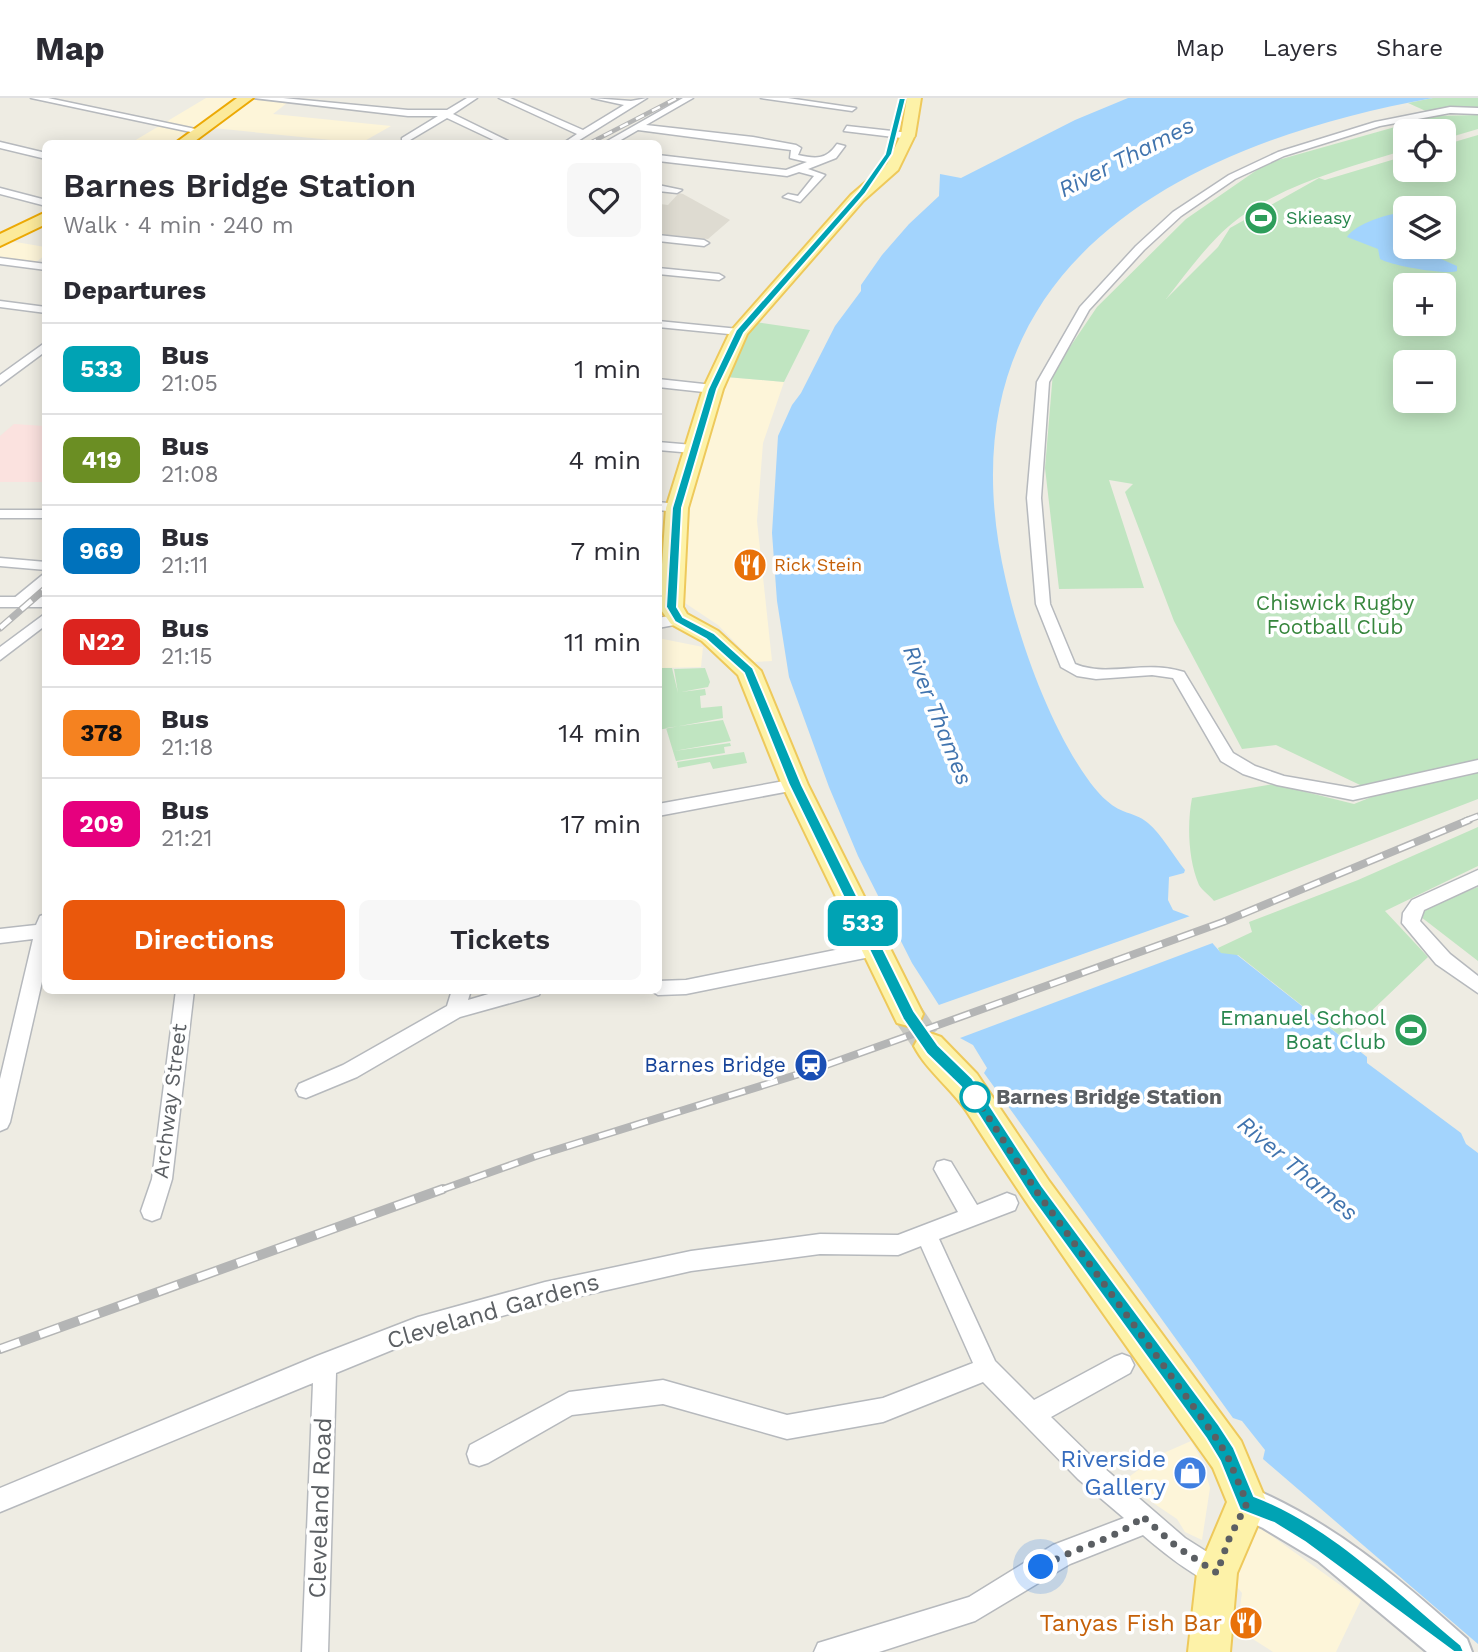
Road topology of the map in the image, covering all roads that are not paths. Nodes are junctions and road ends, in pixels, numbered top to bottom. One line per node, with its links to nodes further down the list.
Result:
1 (35, 98): 21 (street)
2 (246, 98): 21 (highway)
3 (257, 98): 16 (street)
4 (473, 98): 16 (street)
5 (503, 98): 19 (street)
6 (596, 98): 13 (street)
7 (643, 98): 13 (street)
8 (689, 98): 17 (street)
9 (765, 98): 14 (street)
10 (860, 98): 14 (street)
11 (902, 98): 20 (main road)
12 (914, 98): 20 (main road)
13 (631, 104): 19 (street)
14 (852, 108): 18 (street)
15 (1478, 111): 71 (street)
16 (447, 114): 22 (street); 23 (street)
17 (638, 127): 27 (street); 31 (street)
18 (847, 129): 20 (street); 31 (street)
19 (583, 133): 26 (street)
20 (903, 135): 49 (main road)
21 (201, 137)
22 (496, 138): 24 (street); 25 (street)
23 (405, 140)
24 (490, 140)
25 (501, 140)
26 (572, 140)
27 (614, 140)
28 (0, 145): 29 (street)
29 (42, 155)
30 (662, 158): 32 (street)
31 (817, 162): 32 (street)
32 (802, 170): 36 (street)
33 (662, 188): 34 (street)
34 (677, 190)
35 (0, 191): 37 (street)
36 (788, 197)
37 (42, 202)
38 (42, 220): 40 (highway)
39 (662, 238): 41 (street)
40 (1, 240)
41 (704, 243)
42 (0, 261): 43 (street)
43 (42, 266)
44 (662, 271): 45 (street)
45 (719, 277)
46 (0, 303): 47 (street)
47 (42, 309)
48 (662, 324): 49 (street)
49 (740, 332): 55 (main road)
50 (42, 348): 52 (street)
51 (0, 369): 52 (street)
52 (13, 371): 53 (street)
53 (0, 381)
54 (662, 383): 55 (street)
55 (712, 389): 57 (main road)
56 (662, 446): 57 (street)
57 (692, 449): 58 (main road)
58 (668, 507): 63 (main road)
59 (0, 514): 60 (street)
60 (42, 514)
61 (0, 562): 62 (street)
62 (42, 566)
63 (665, 575): 69 (main road)
64 (42, 580): 66 (street)
65 (0, 602): 66 (street)
66 (18, 602): 67 (street)
67 (42, 602)
68 (42, 620): 70 (street)
69 (668, 621): 72 (main road)
70 (0, 655)
71 (1478, 766)
72 (796, 785): 73 (street); 78 (main road)
73 (662, 809)
74 (1478, 877): 79 (street)
75 (42, 929): 76 (street)
76 (0, 936)
77 (42, 941): 88 (street)
78 (875, 949): 80 (street); 85 (main road)
79 (1478, 986)
80 (662, 988)
81 (185, 994): 91 (street, Archway Street)
82 (461, 994): 84 (street)
83 (517, 994): 84 (street)
84 (455, 1011): 87 (street)
85 (908, 1014)
86 (930, 1046): 100 (main road)
87 (306, 1090)
88 (0, 1122)
89 (944, 1169): 92 (street)
90 (1007, 1203): 92 (street, Cleveland Gardens)
91 (152, 1211)
92 (973, 1217): 93 (street, Cleveland Gardens)
93 (927, 1236): 94 (street, Cleveland Gardens); 96 (street)
94 (325, 1364): 99 (street, Cleveland Gardens); 103 (street, Cleveland Road)
95 (1122, 1365): 97 (street)
96 (987, 1369): 97 (street); 98 (street)
97 (1031, 1415): 101 (street)
98 (479, 1454)
99 (0, 1500)
100 (1247, 1503): 102 (main road); 106 (main road)
101 (1142, 1516): 102 (street); 104 (street)
102 (1217, 1573): 105 (main road)
103 (315, 1652)
104 (827, 1652)
105 (1209, 1652)
106 (1454, 1652)

